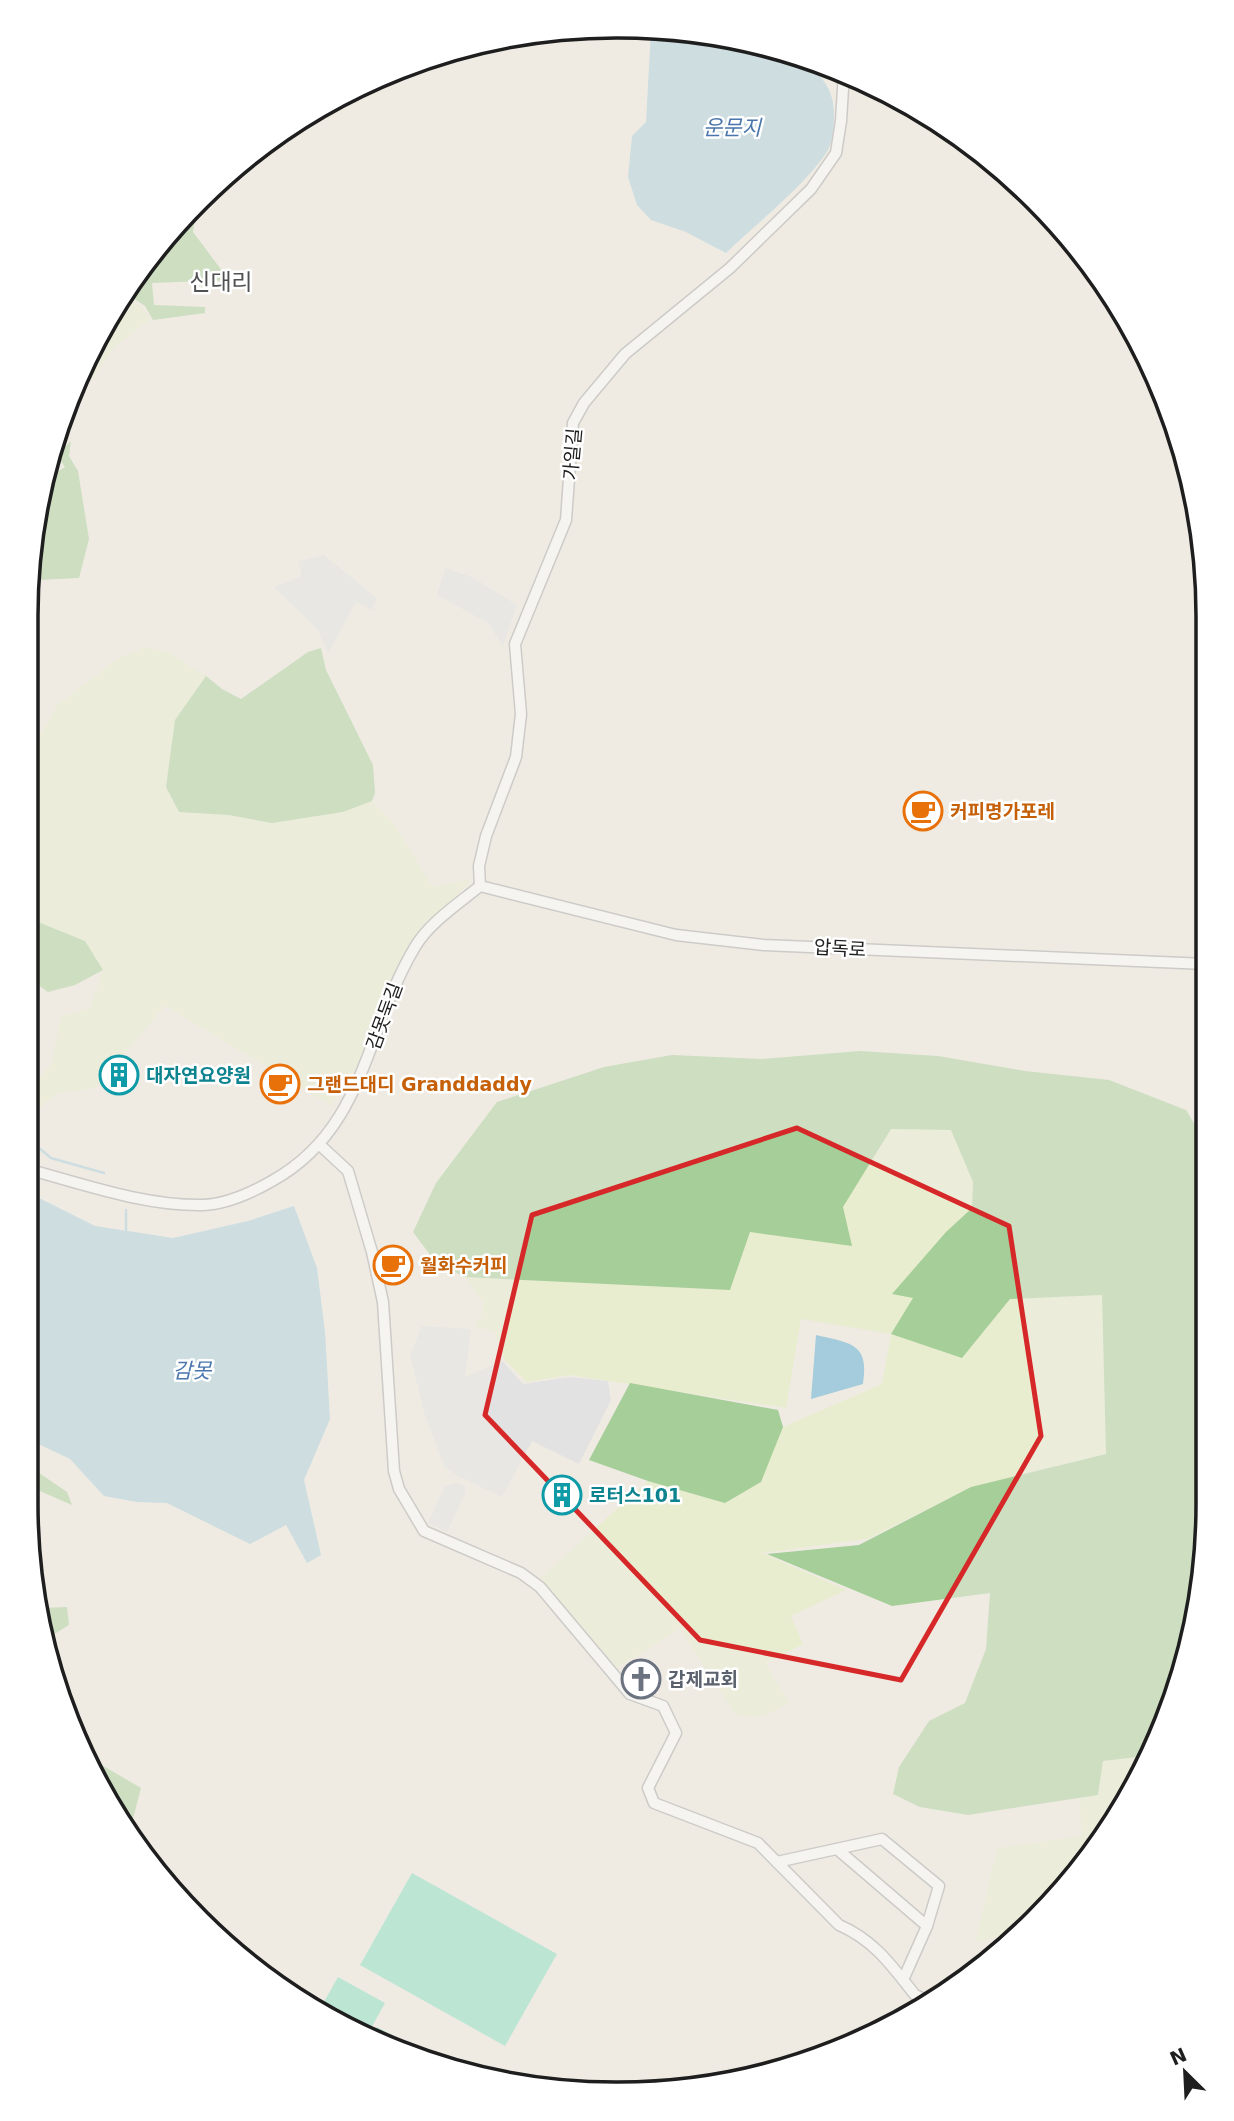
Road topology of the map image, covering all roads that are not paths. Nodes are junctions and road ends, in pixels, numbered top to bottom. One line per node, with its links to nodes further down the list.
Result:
1 (843, 85): 2 (street, 가일길)
2 (480, 886): 3 (street, 압독로); 4 (street, 감못둑길)
3 (1196, 964)
4 (321, 1146): 5 (street, 감못둑길); 7 (street)
5 (38, 1172)
6 (837, 1849): 7 (street); 8 (street); 8 (street)
7 (777, 1862): 9 (street)
8 (928, 1926): 9 (street)
9 (903, 1980): 10 (street)
10 (919, 1997)

